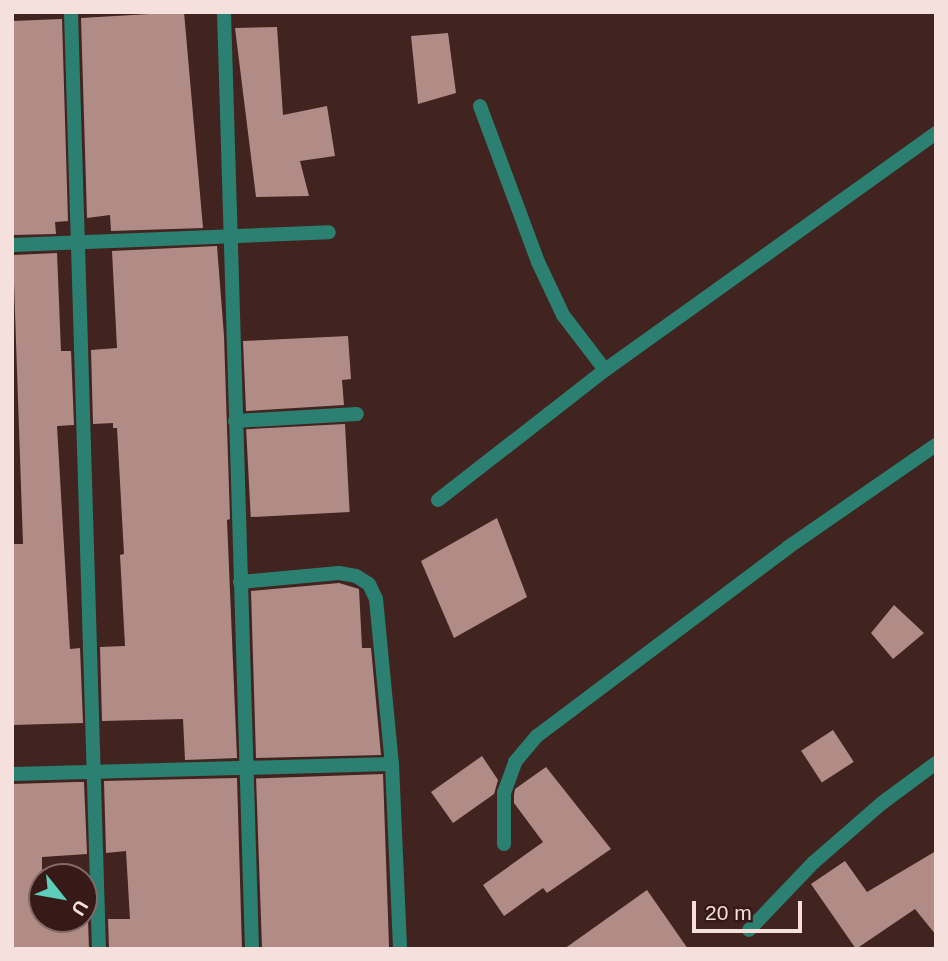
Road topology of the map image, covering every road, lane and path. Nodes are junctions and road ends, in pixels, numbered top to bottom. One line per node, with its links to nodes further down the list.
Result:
1 (71, 12): 7 (street)
2 (224, 12): 6 (street)
3 (480, 106): 9 (street)
4 (936, 132): 9 (street)
5 (329, 232): 6 (street)
6 (229, 237): 7 (street); 11 (street)
7 (80, 243): 8 (street); 18 (street)
8 (12, 245)
9 (605, 370): 13 (street)
10 (357, 414): 11 (street)
11 (235, 421): 14 (street)
12 (936, 445): 20 (street)
13 (438, 500)
14 (240, 582): 16 (street); 17 (street)
15 (936, 763): 21 (street)
16 (393, 764): 17 (street); 24 (street)
17 (246, 767): 18 (street); 23 (street)
18 (95, 772): 19 (street); 22 (street)
19 (12, 774)
20 (504, 844)
21 (749, 930)
22 (99, 949)
23 (252, 949)
24 (400, 949)

